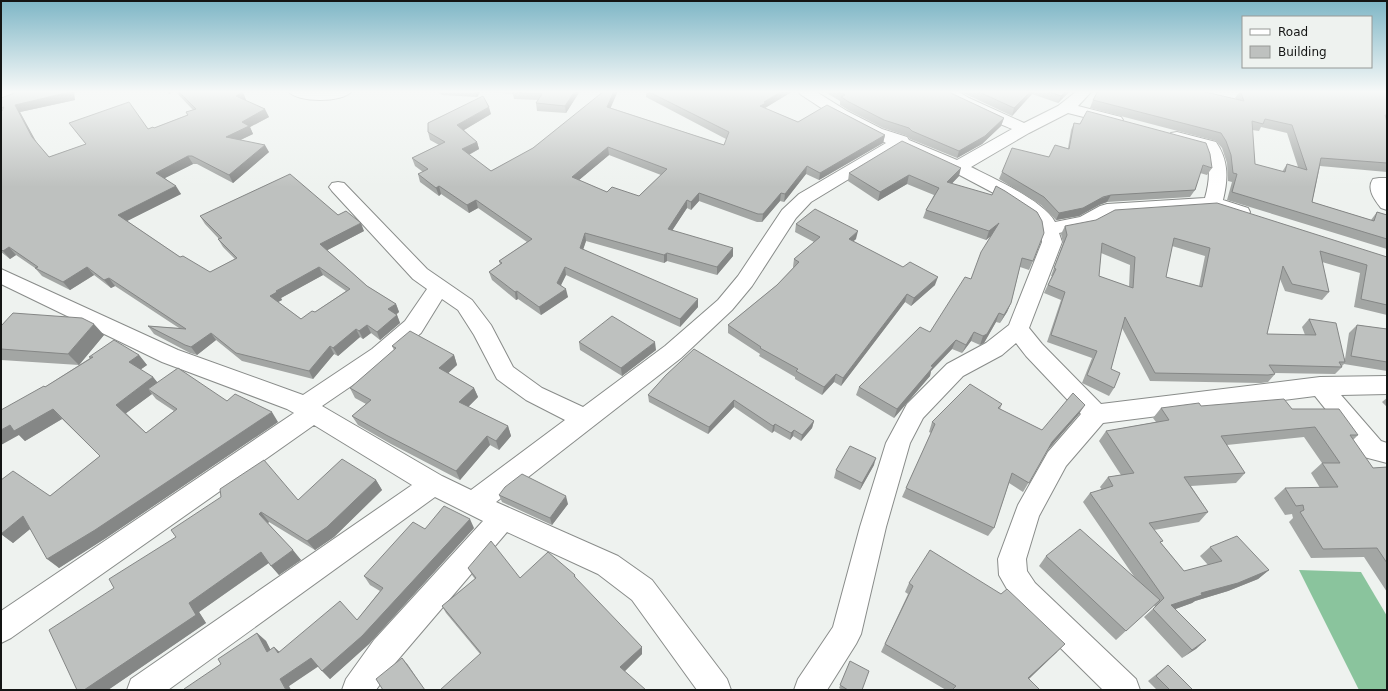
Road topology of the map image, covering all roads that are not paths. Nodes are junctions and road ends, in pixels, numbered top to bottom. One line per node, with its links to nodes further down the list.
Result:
1 (859, 123): 8 (street)
2 (1011, 123): 6 (street)
3 (1037, 123): 6 (street)
4 (1128, 123): 5 (street)
5 (1131, 124)
6 (1024, 129): 9 (street)
7 (1160, 132): 12 (street)
8 (901, 141): 9 (street); 23 (street)
9 (958, 167): 15 (street)
10 (1387, 183): 13 (street)
11 (338, 187): 17 (street)
12 (1213, 203): 14 (street); 15 (street)
13 (1387, 204)
14 (1258, 218)
15 (1049, 229): 18 (street)
16 (3, 280): 21 (street)
17 (439, 287): 21 (street); 23 (street)
18 (1018, 329): 22 (street); 32 (street)
19 (1387, 385): 20 (street)
20 (1320, 386): 22 (street); 24 (street)
21 (308, 410): 25 (street); 28 (street)
22 (1096, 414): 33 (street)
23 (585, 419): 26 (street)
24 (1387, 453)
25 (433, 484): 26 (street); 29 (street)
26 (473, 504): 27 (street)
27 (502, 518): 30 (street); 31 (street)
28 (1, 628)
29 (142, 690)
30 (357, 690)
31 (716, 690)
32 (809, 690)
33 (1125, 690)

